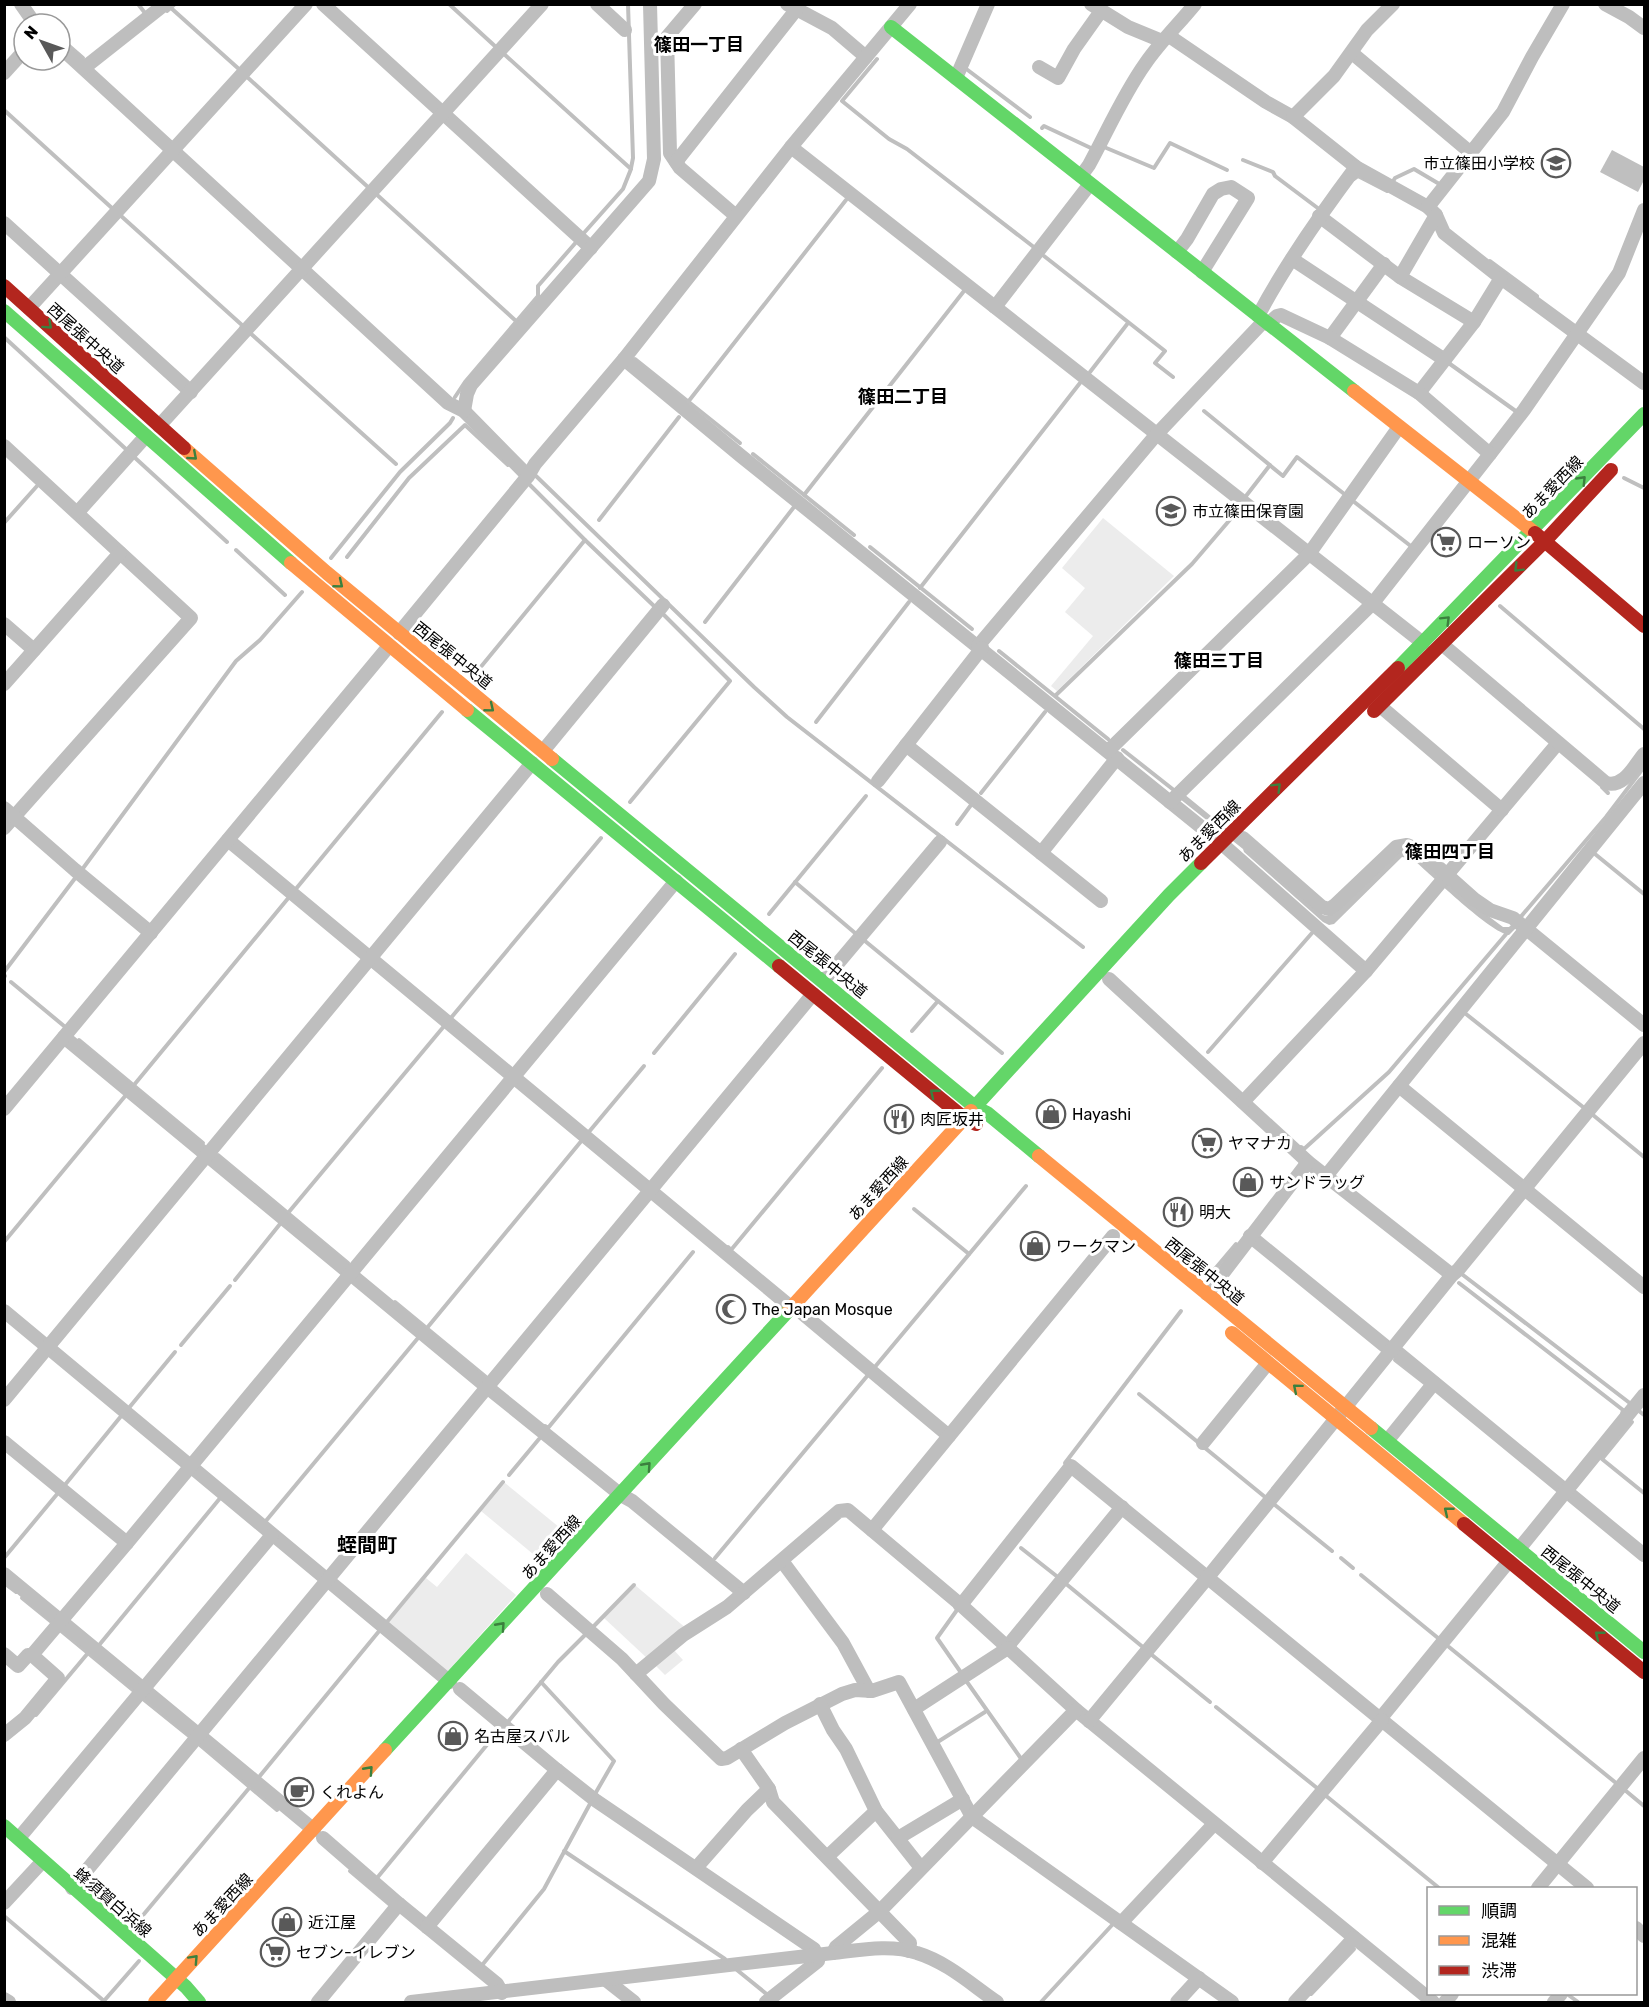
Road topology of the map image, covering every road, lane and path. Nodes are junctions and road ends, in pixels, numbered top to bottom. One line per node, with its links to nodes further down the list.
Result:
1 (165, 4): 24 (street)
2 (306, 4): 29 (street)
3 (322, 4): 26 (street)
4 (542, 4): 26 (street)
5 (597, 4): 18 (street)
6 (650, 4): 40 (street)
7 (695, 4): 31 (street)
8 (910, 4): 16 (street)
9 (988, 4): 25 (street)
10 (1195, 4): 19 (street)
11 (1393, 4): 20 (street)
12 (1563, 4): 30 (street)
13 (1610, 5): 17 (street)
14 (792, 7): 21 (street); 31 (street)
15 (1096, 8): 19 (street); 23 (street)
16 (891, 27): 21 (street); 25 (main road)
17 (1644, 28)
18 (625, 30)
19 (1165, 38): 27 (street); 33 (street)
20 (1352, 53): 27 (street); 30 (street)
21 (866, 57): 28 (street)
22 (72, 58): 24 (street)
23 (1039, 67)
24 (84, 68): 29 (street)
25 (956, 78): 33 (main road)
26 (443, 114): 40 (street); 44 (street)
27 (1293, 117): 32 (street)
28 (791, 147): 36 (street); 52 (street)
29 (172, 150): 44 (street); 46 (street)
30 (1471, 153): 35 (street)
31 (676, 162): 36 (street)
32 (1356, 167): 35 (street); 37 (street)
33 (1086, 180): 41 (main road); 52 (street)
34 (1644, 210): 39 (street)
35 (1432, 211): 47 (street); 48 (street)
36 (736, 216): 58 (street)
37 (1319, 216): 42 (street); 43 (street)
38 (4, 223): 46 (street)
39 (1639, 245): 56 (street)
40 (591, 248): 63 (street)
41 (1177, 252): 45 (main road); 45 (street)
42 (1292, 259): 50 (street); 54 (street)
43 (1384, 264): 47 (street); 50 (street)
44 (302, 270): 61 (street); 63 (street)
45 (1202, 272): 54 (main road)
46 (61, 274): 51 (street); 61 (street)
47 (1400, 277): 55 (street)
48 (1501, 278): 55 (street); 56 (street)
49 (4, 286): 51 (main road, 西尾張中央道)
50 (1356, 303): 57 (street); 59 (street)
51 (26, 305): 53 (main road); 65 (main road, 西尾張中央道, one-way to 65)
52 (995, 307): 67 (street)
53 (7, 318): 68 (main road, 西尾張中央道)
54 (1263, 321): 57 (street); 66 (main road); 67 (street)
55 (1474, 322): 59 (street)
56 (1577, 334): 60 (street); 70 (street)
57 (1330, 338): 62 (street)
58 (624, 359): 72 (street); 87 (street)
59 (1444, 360): 62 (street)
60 (1644, 383)
61 (191, 392): 65 (street)
62 (1419, 393): 70 (street)
63 (464, 411): 72 (street)
64 (1644, 414): 75 (main road, あま愛西線, one-way to 64)
65 (159, 426): 83 (main road, 西尾張中央道, one-way to 83)
66 (1399, 428): 73 (main road); 78 (street)
67 (1156, 435): 78 (street); 87 (street)
68 (146, 436): 74 (street); 86 (main road, 西尾張中央道)
69 (4, 446): 74 (street)
70 (1490, 454): 73 (street)
71 (1622, 459): 76 (main road, あま愛西線)
72 (528, 476): 83 (street)
73 (1468, 482): 75 (main road); 79 (street)
74 (78, 512): 77 (street)
75 (1533, 531): 76 (main road); 84 (main road, あま愛西線, one-way to 75)
76 (1545, 541): 82 (main road); 85 (main road, あま愛西線, one-way to 85)
77 (120, 553): 88 (street); 101 (street)
78 (1309, 554): 79 (street); 94 (street)
79 (1372, 603): 84 (street); 99 (street)
80 (663, 605): 93 (street)
81 (4, 624): 88 (street)
82 (1644, 626)
83 (399, 633): 93 (main road, 西尾張中央道, one-way to 93)
84 (1423, 643): 103 (main road, あま愛西線, one-way to 84)
85 (1443, 645): 90 (main road, あま愛西線); 91 (street)
86 (389, 646): 96 (main road, 西尾張中央道); 104 (street)
87 (980, 647): 92 (street); 94 (street)
88 (34, 650): 89 (street)
89 (4, 684)
90 (1380, 706): 100 (street); 103 (main road, あま愛西線)
91 (1558, 743): 95 (street); 100 (street)
92 (906, 745): 97 (street); 107 (street)
93 (543, 751): 116 (main road, 西尾張中央道)
94 (1113, 754): 99 (street); 107 (street)
95 (1644, 754)
96 (532, 763): 109 (main road, 西尾張中央道); 113 (street)
97 (878, 781)
98 (1644, 783): 111 (street)
99 (1170, 802): 106 (street)
100 (1502, 810): 108 (street)
101 (9, 812): 102 (street); 112 (street)
102 (4, 828)
103 (1240, 835): 106 (main road, あま愛西線); 108 (street)
104 (228, 840): 112 (street); 113 (street)
105 (940, 842): 116 (street)
106 (1225, 847): 114 (street); 115 (main road, あま愛西線); 125 (main road, あま愛西線)
107 (1041, 853): 110 (street)
108 (1444, 879): 111 (street); 114 (street)
109 (676, 881): 117 (main road, 西尾張中央道); 121 (street)
110 (1101, 900)
111 (1521, 924): 118 (street); 122 (street)
112 (151, 933): 119 (street)
113 (370, 959): 121 (street); 127 (street)
114 (1366, 970): 123 (street)
115 (1109, 979): 123 (street); 125 (main road, あま愛西線)
116 (823, 981): 125 (main road, 西尾張中央道)
117 (813, 994): 126 (main road, 西尾張中央道, one-way to 117); 131 (street)
118 (1644, 1025)
119 (64, 1037): 124 (street); 127 (street)
120 (1644, 1043): 130 (street)
121 (513, 1077): 131 (street); 134 (street)
122 (1399, 1086): 129 (street); 130 (street)
123 (1243, 1102): 128 (street)
124 (4, 1109)
125 (981, 1110): 126 (main road, あま愛西線); 137 (main road, 西尾張中央道)
126 (976, 1125): 139 (main road, あま愛西線)
127 (207, 1155): 134 (street); 141 (street)
128 (1308, 1161): 129 (street); 133 (street)
129 (1326, 1176): 135 (street)
130 (1524, 1189): 135 (street); 136 (street)
131 (650, 1190): 139 (street); 145 (street)
132 (1113, 1236): 150 (street)
133 (1250, 1236): 137 (street); 142 (street)
134 (350, 1274): 145 (street); 154 (street)
135 (1452, 1275): 142 (street)
136 (1644, 1287)
137 (1207, 1294): 148 (main road, 西尾張中央道)
138 (4, 1311): 141 (street)
139 (797, 1311): 150 (street); 156 (main road, あま愛西線)
140 (1222, 1326): 143 (main road, 西尾張中央道)
141 (48, 1348): 147 (street); 154 (street)
142 (1391, 1349): 144 (street); 148 (street)
143 (1268, 1363): 149 (main road, 西尾張中央道, one-way to 143); 153 (street)
144 (1434, 1383): 151 (street); 155 (street)
145 (487, 1387): 156 (street); 168 (street)
146 (1644, 1395): 155 (street)
147 (4, 1400)
148 (1344, 1407): 149 (street); 151 (main road, 西尾張中央道)
149 (1336, 1420): 165 (main road, 西尾張中央道, one-way to 149); 167 (street)
150 (949, 1436): 158 (street)
151 (1387, 1441): 162 (main road, 西尾張中央道)
152 (4, 1442): 161 (street)
153 (1203, 1443)
154 (190, 1467): 159 (street); 161 (street)
155 (1566, 1491): 162 (street); 163 (street)
156 (626, 1498): 160 (main road, あま愛西線); 169 (street); 181 (main road, あま愛西線, one-way to 156)
157 (1122, 1507): 167 (street); 171 (street); 173 (street)
158 (872, 1530): 164 (street); 171 (street)
159 (272, 1535): 168 (street); 180 (street)
160 (601, 1535)
161 (127, 1544): 172 (street)
162 (1519, 1549): 174 (main road, 西尾張中央道)
163 (1644, 1555)
164 (782, 1561): 169 (street); 182 (street)
165 (1509, 1561): 177 (main road, 西尾張中央道, one-way to 165); 186 (street)
166 (4, 1574): 172 (street)
167 (1208, 1577): 186 (street); 187 (street)
168 (328, 1580): 181 (street); 189 (street)
169 (744, 1593): 178 (street)
170 (547, 1594): 178 (street)
171 (961, 1605): 173 (street)
172 (62, 1621): 176 (street); 180 (street)
173 (1008, 1648): 184 (street); 185 (street)
174 (1644, 1652)
175 (4, 1654): 176 (street)
176 (32, 1655): 188 (street)
177 (1644, 1672)
178 (636, 1674): 190 (street)
179 (472, 1676): 181 (main road, あま愛西線)
180 (144, 1689): 189 (street); 198 (street)
181 (454, 1690): 192 (street); 199 (main road, あま愛西線, one-way to 181)
182 (869, 1691): 183 (street); 184 (street)
183 (820, 1704): 190 (street); 195 (street)
184 (914, 1709): 194 (street)
185 (1076, 1710): 187 (street); 196 (street)
186 (1381, 1720): 203 (street); 205 (street)
187 (1089, 1721): 197 (street)
188 (4, 1735)
189 (199, 1735): 199 (street); 210 (street)
190 (741, 1749): 193 (street)
191 (1644, 1758): 205 (street)
192 (557, 1770): 206 (street); 215 (street)
193 (769, 1789): 201 (street); 206 (street)
194 (963, 1799): 196 (street); 200 (street)
195 (876, 1811): 200 (street); 201 (street)
196 (972, 1817): 207 (street); 214 (street)
197 (1214, 1824): 203 (street); 214 (street)
198 (10, 1834): 202 (main road, 蜂須賀白浜線)
199 (321, 1836): 212 (street); 222 (main road, あま愛西線, one-way to 199)
200 (898, 1838): 207 (street)
201 (827, 1857): 213 (street)
202 (42, 1862): 210 (main road, 蜂須賀白浜線); 211 (street)
203 (1262, 1863): 216 (street)
204 (299, 1864): 222 (main road, あま愛西線)
205 (1557, 1864): 208 (street); 209 (street)
206 (696, 1868): 219 (street)
207 (921, 1868): 213 (street)
208 (1539, 1887)
209 (1586, 1887)
210 (72, 1888): 222 (main road, 蜂須賀白浜線)
211 (4, 1903)
212 (399, 1904): 215 (street); 230 (street)
213 (880, 1911): 217 (street); 218 (street)
214 (1121, 1923): 220 (street)
215 (427, 1927): 223 (street)
216 (1354, 1938): 237 (street); 238 (street)
217 (909, 1951): 218 (street); 234 (street)
218 (833, 1953): 219 (street)
219 (817, 1955): 221 (street); 233 (street)
220 (1199, 1978): 235 (street); 236 (street)
221 (606, 1980): 223 (street); 232 (street)
222 (181, 1983): 227 (main road, あま愛西線); 228 (main road, あま愛西線); 229 (main road, 蜂須賀白浜線)
223 (502, 1993): 225 (street)
224 (4, 1999): 226 (street)
225 (468, 2000): 231 (street)
226 (9, 2002)
227 (155, 2002)
228 (172, 2002)
229 (199, 2002)
230 (318, 2002)
231 (411, 2002)
232 (634, 2002)
233 (766, 2002)
234 (997, 2002)
235 (1176, 2002)
236 (1232, 2002)
237 (1295, 2002)
238 (1434, 2002)

